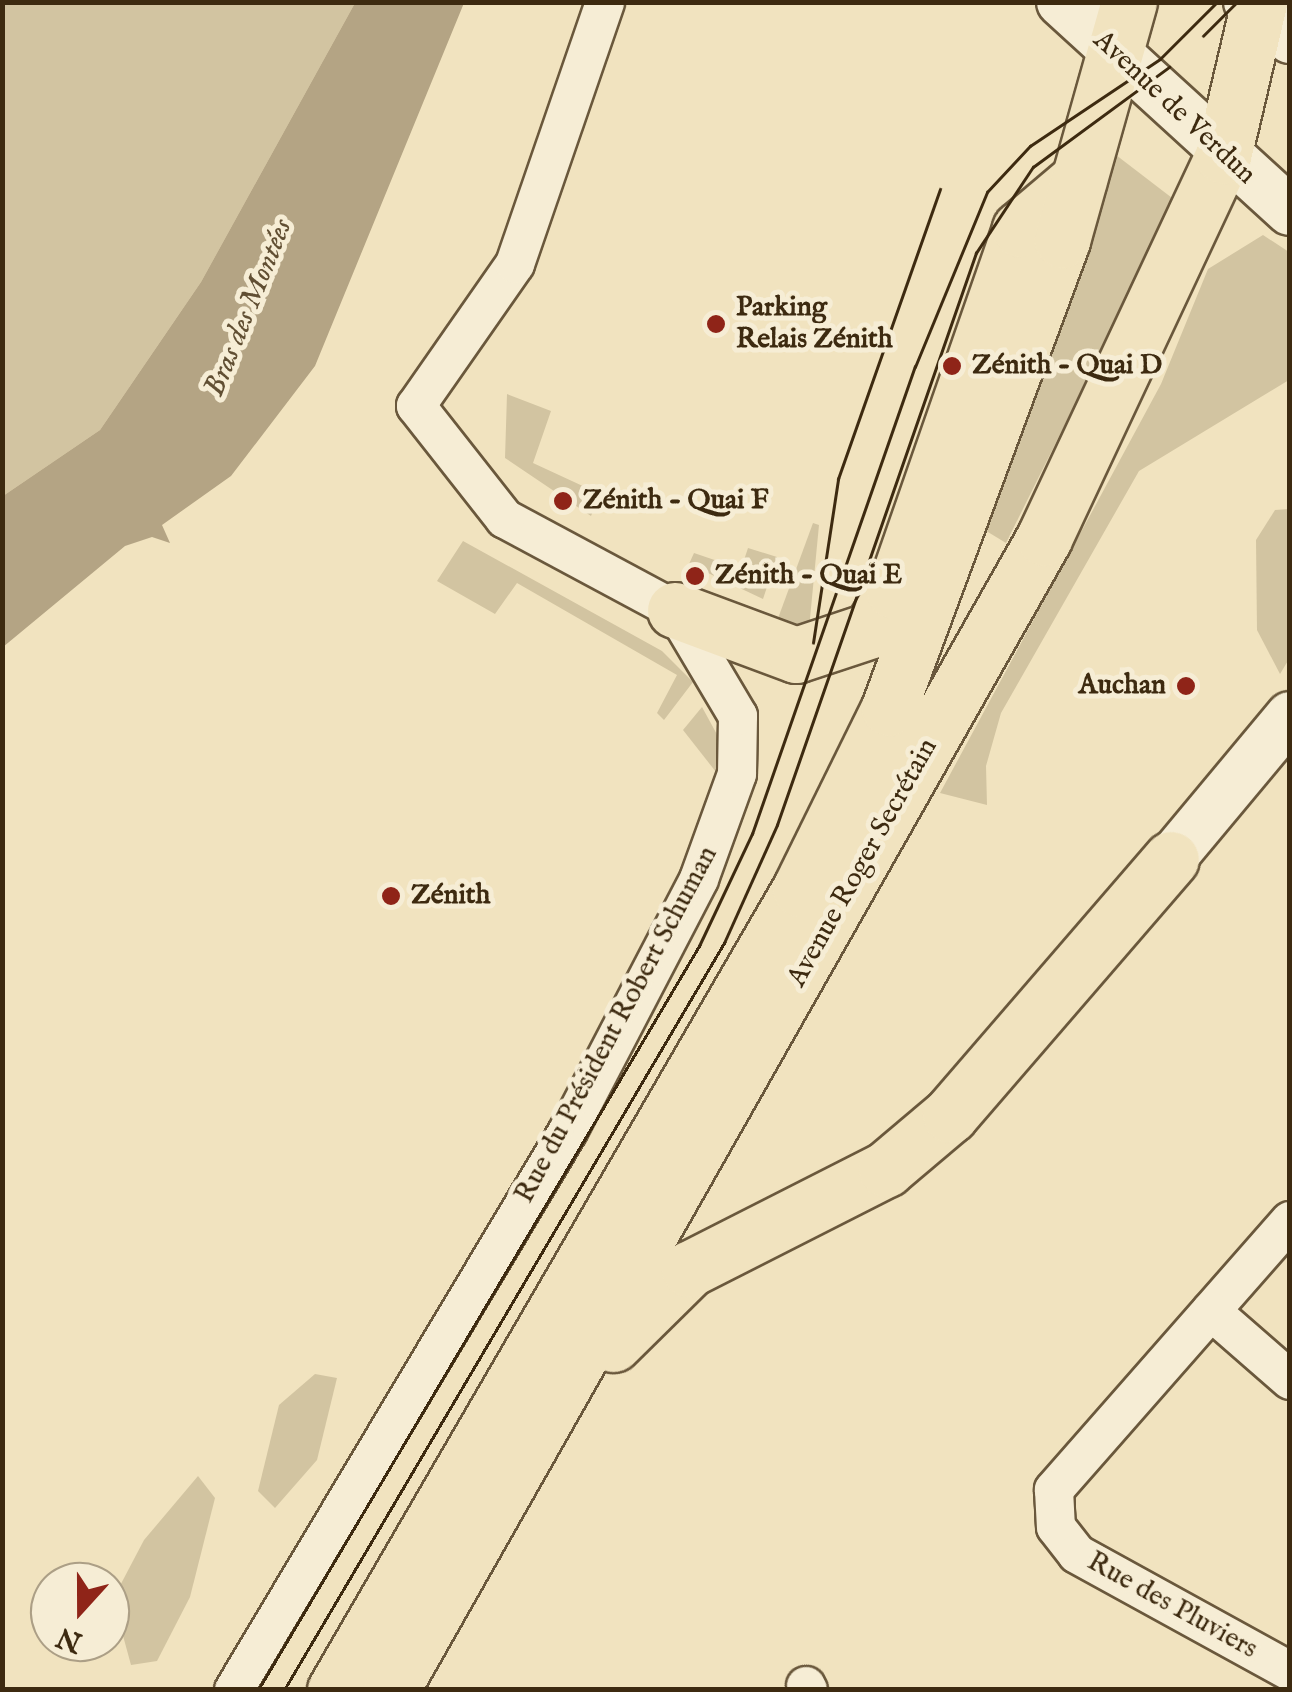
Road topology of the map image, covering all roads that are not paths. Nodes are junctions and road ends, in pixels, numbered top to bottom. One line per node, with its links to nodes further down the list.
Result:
1 (605, 2): 8 (street, Rue du Président Robert Schuman)
2 (1061, 2): 4 (street, Avenue de Verdun)
3 (1263, 13): 5 (main road, Avenue Roger Secrétain)
4 (1122, 28): 5 (street, Avenue de Verdun); 6 (main road, Avenue Roger Secrétain)
5 (1223, 156): 7 (street, Avenue de Verdun); 14 (main road, Avenue Roger Secrétain)
6 (1079, 179): 8 (main road); 17 (main road, Avenue Roger Secrétain)
7 (1290, 211)
8 (674, 610): 16 (street, Rue du Président Robert Schuman)
9 (1290, 716): 10 (street)
10 (1171, 859): 14 (main road)
11 (1290, 1221): 12 (street, Rue des Pluviers)
12 (1211, 1310): 13 (street); 15 (street, Rue des Pluviers)
13 (1290, 1380)
14 (546, 1422): 18 (main road, Avenue Roger Secrétain)
15 (1290, 1671)
16 (234, 1690)
17 (335, 1690)
18 (391, 1690)

